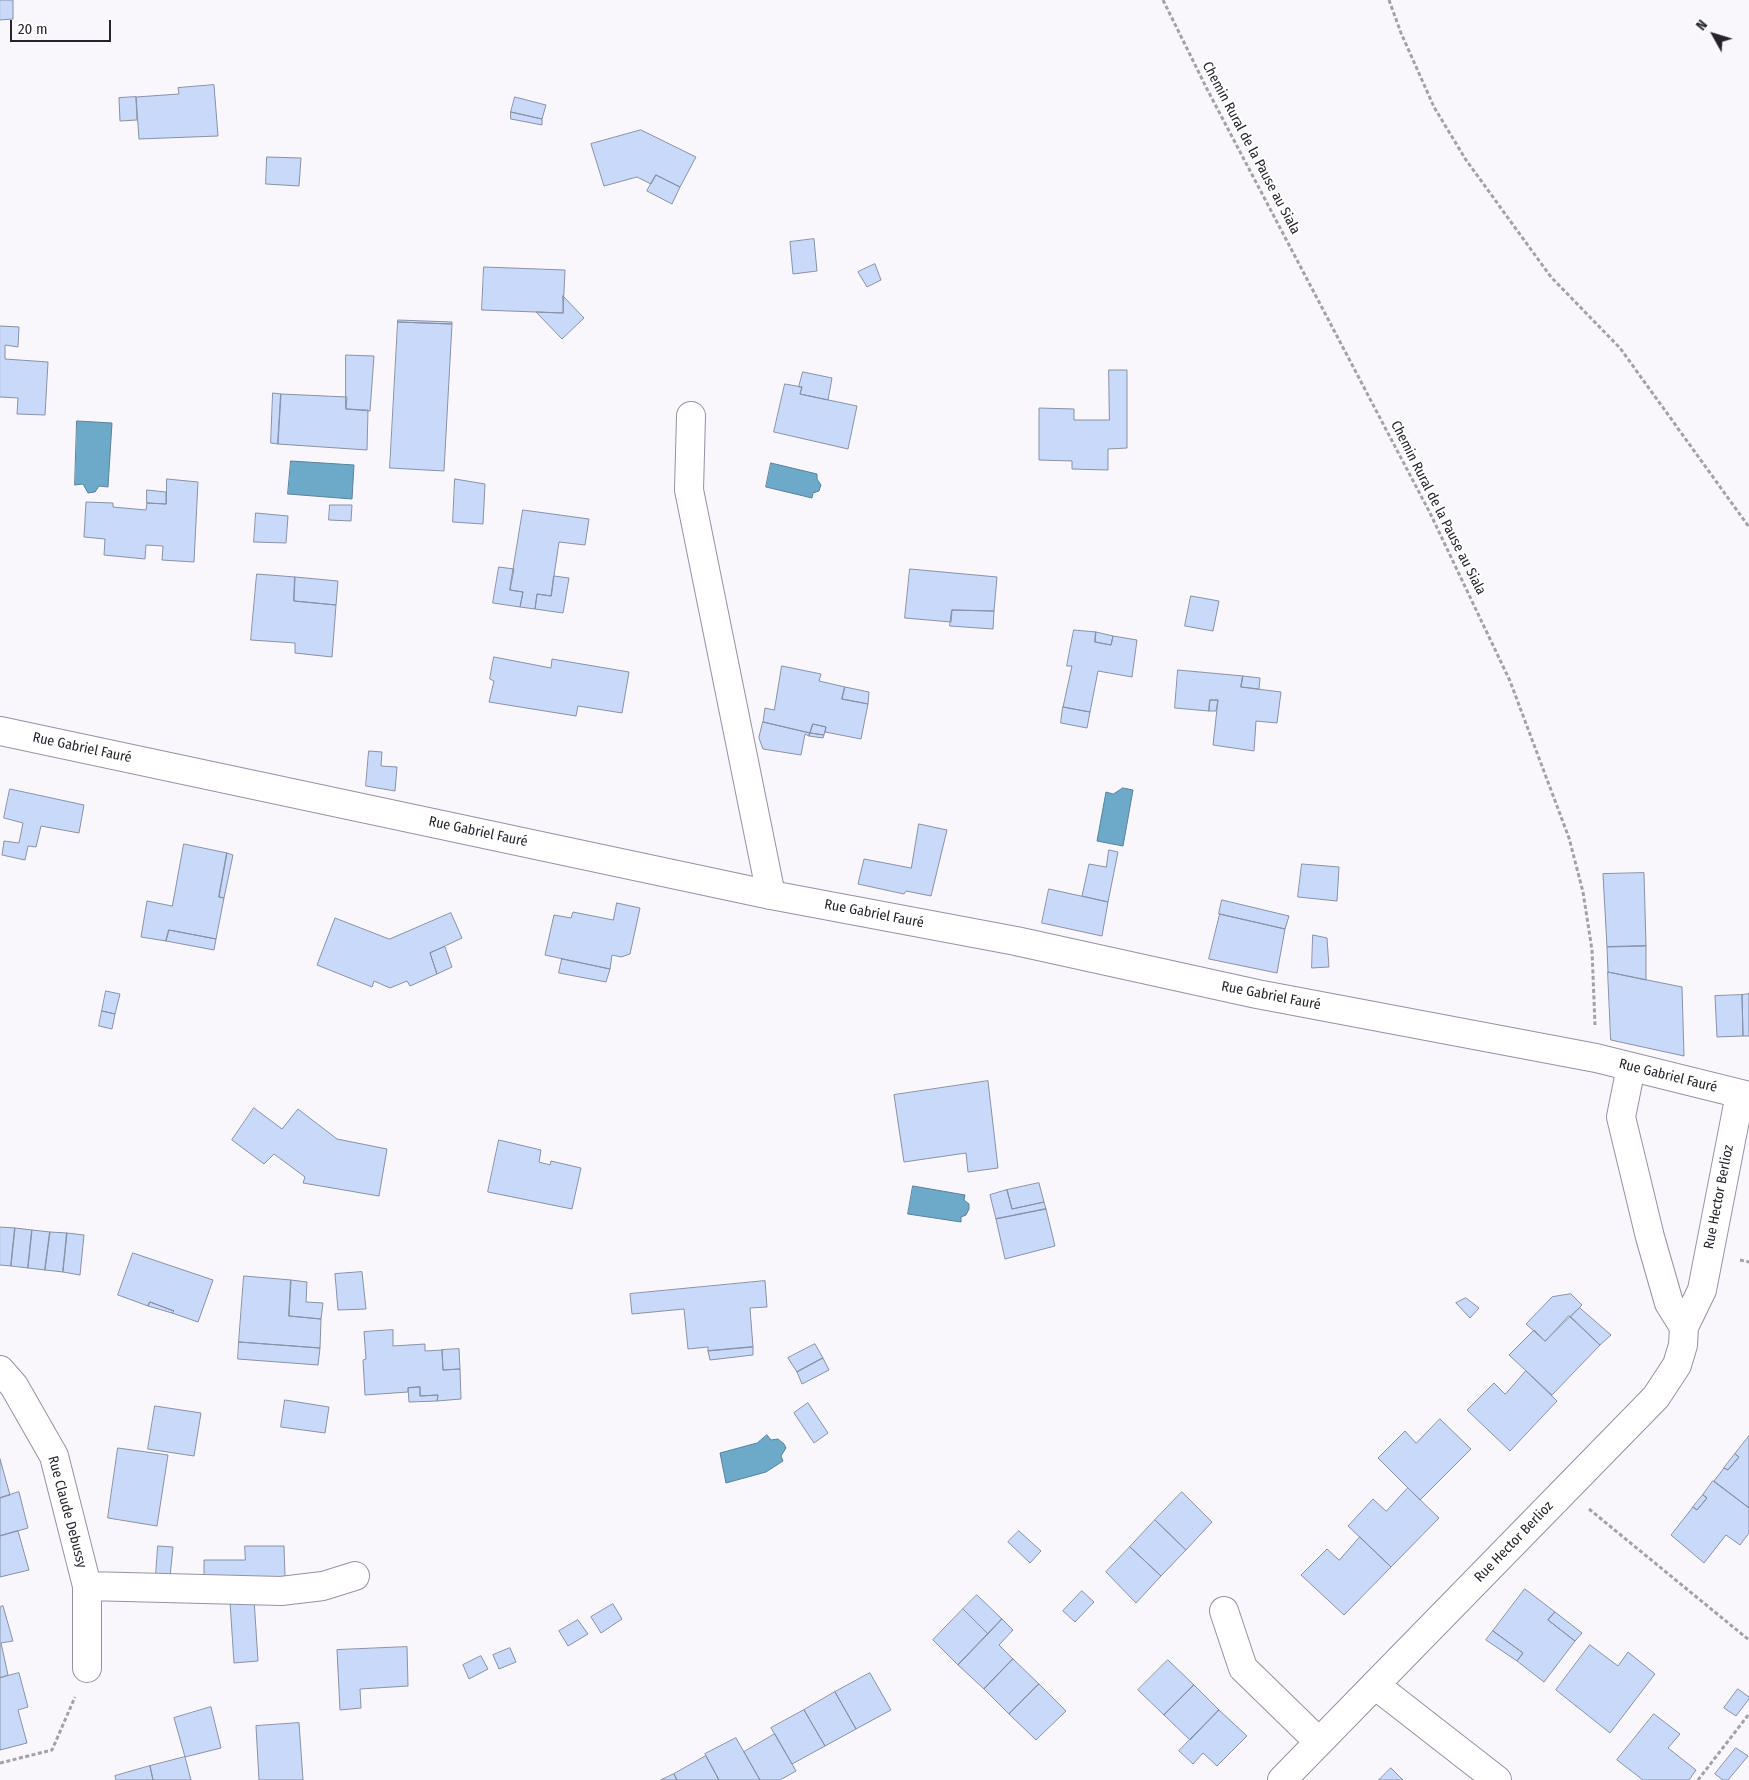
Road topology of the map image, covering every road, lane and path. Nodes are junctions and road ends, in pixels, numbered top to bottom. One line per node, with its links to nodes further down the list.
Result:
1 (1163, 0): 7 (path, Chemin Rural de la Pause au Siala)
2 (1389, 0): 4 (path)
3 (691, 416): 6 (street)
4 (1749, 527)
5 (0, 731): 6 (street, Rue Gabriel Fauré)
6 (771, 895): 7 (street, Rue Gabriel Fauré)
7 (1596, 1058): 8 (street, Rue Gabriel Fauré)
8 (1631, 1067): 9 (street, Rue Gabriel Fauré); 10 (street)
9 (1745, 1095): 10 (street, Rue Hector Berlioz)
10 (1684, 1327): 12 (street, Rue Hector Berlioz)
11 (0, 1370): 14 (street, Rue Claude Debussy)
12 (1565, 1490): 16 (path); 18 (street, Rue Hector Berlioz)
13 (355, 1576): 14 (street)
14 (87, 1586): 17 (street, Rue Claude Debussy)
15 (1224, 1610): 20 (street)
16 (1749, 1639)
17 (87, 1668): 21 (path)
18 (1376, 1685): 20 (street, Rue Hector Berlioz); 23 (street)
19 (1749, 1714): 24 (path)
20 (1319, 1742): 22 (street, Rue Hector Berlioz)
21 (0, 1764)
22 (1282, 1780)
23 (1497, 1780)
24 (1698, 1780)

